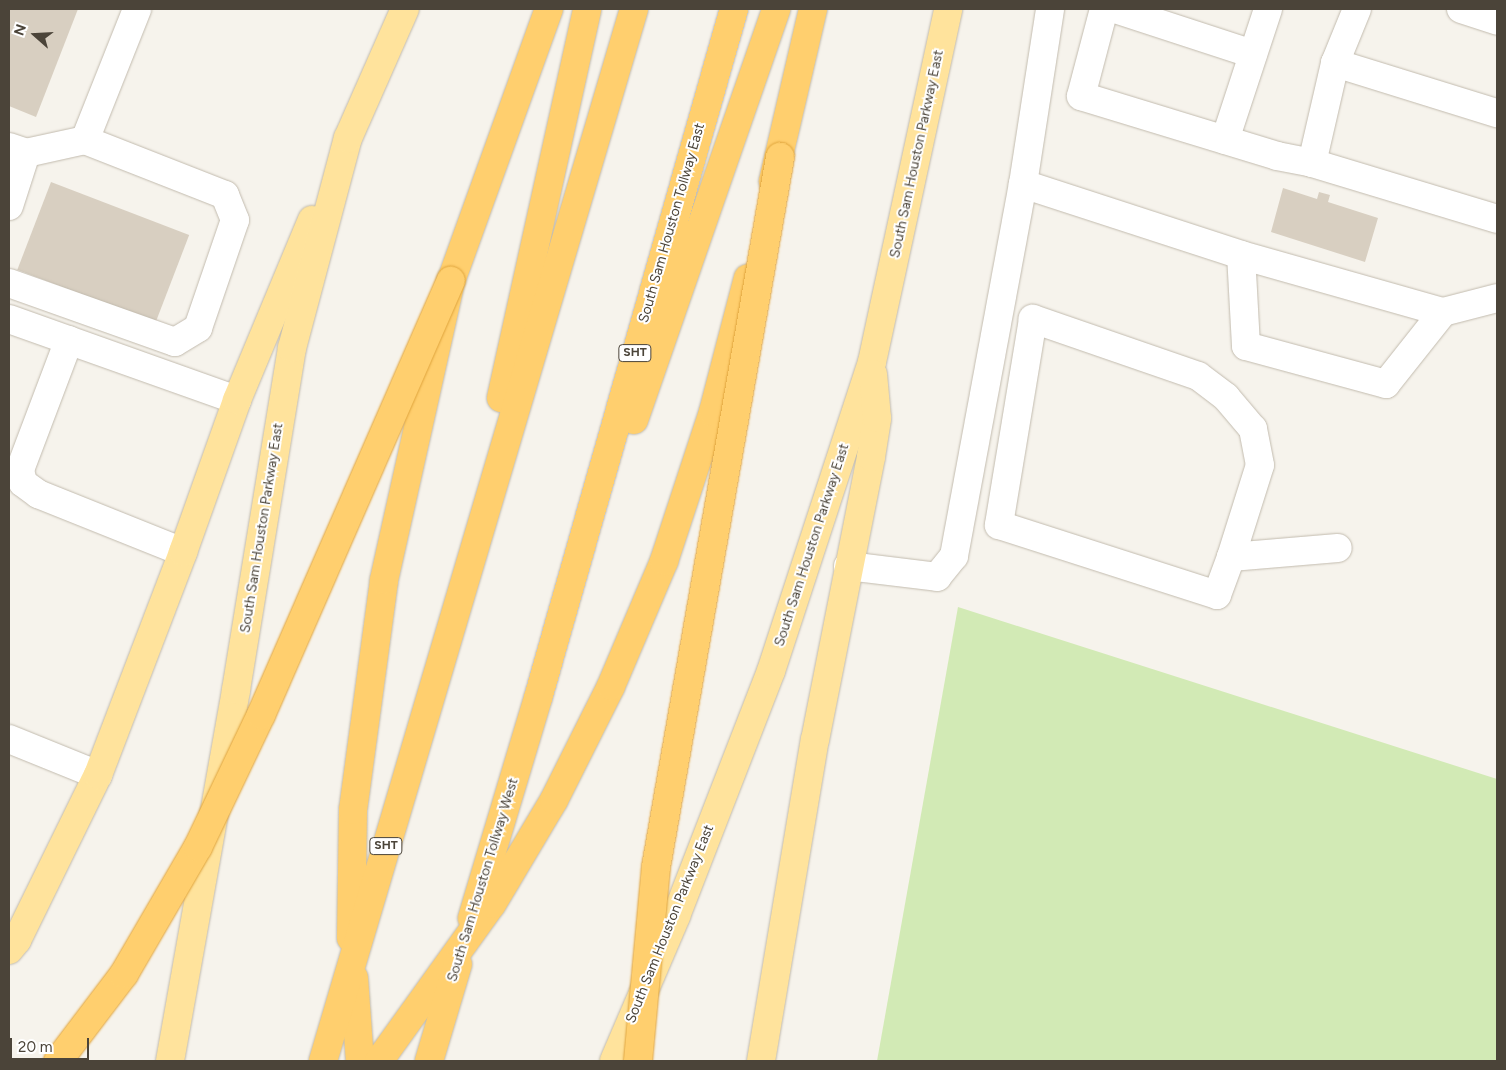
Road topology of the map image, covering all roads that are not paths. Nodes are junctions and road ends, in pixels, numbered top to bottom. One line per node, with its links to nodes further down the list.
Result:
1 (137, 9): 21 (lane)
2 (405, 9): 20 (main road, South Sam Houston Parkway East)
3 (549, 9): 30 (highway)
4 (586, 9): 42 (highway)
5 (634, 9): 42 (highway, SHT)
6 (734, 9): 43 (highway, South Sam Houston Tollway East / SHT)
7 (776, 9): 43 (highway)
8 (813, 9): 24 (highway)
9 (948, 9): 36 (main road, South Sam Houston Parkway East)
10 (1050, 9): 26 (lane)
11 (1104, 9): 22 (lane)
12 (1115, 9): 17 (lane)
13 (1268, 9): 17 (lane)
14 (1357, 9): 18 (lane)
15 (1461, 9): 16 (lane)
16 (1497, 21)
17 (1253, 54): 22 (lane)
18 (1335, 63): 19 (lane); 25 (lane)
19 (1497, 113)
20 (348, 138): 37 (main road); 48 (main road, South Sam Houston Parkway East)
21 (85, 140): 23 (lane); 31 (lane)
22 (1225, 140): 25 (lane)
23 (17, 150): 27 (lane)
24 (780, 157): 51 (highway, bridge); 54 (highway, bridge)
25 (1312, 163): 28 (lane)
26 (1023, 184): 29 (lane); 41 (lane)
27 (9, 206)
28 (1497, 219)
29 (1241, 255): 33 (lane); 33 (lane)
30 (451, 281): 47 (highway, bridge); 50 (highway, bridge)
31 (9, 283)
32 (1497, 298): 33 (lane)
33 (1443, 312)
34 (9, 319): 35 (lane)
35 (68, 340): 37 (lane); 39 (lane)
36 (872, 362): 41 (main road); 53 (main road, South Sam Houston Parkway East)
37 (237, 400): 39 (main road)
38 (1338, 548): 40 (lane)
39 (183, 552): 45 (main road)
40 (1231, 557): 40 (lane)
41 (848, 566): 55 (main road)
42 (450, 627): 49 (highway, SHT)
43 (538, 698): 52 (highway, South Sam Houston Tollway West / SHT)
44 (9, 739): 45 (lane)
45 (98, 775): 46 (main road)
46 (9, 950)
47 (58, 1061)
48 (170, 1061)
49 (323, 1061)
50 (360, 1061)
51 (379, 1061)
52 (429, 1061)
53 (614, 1061)
54 (638, 1061)
55 (761, 1061)

